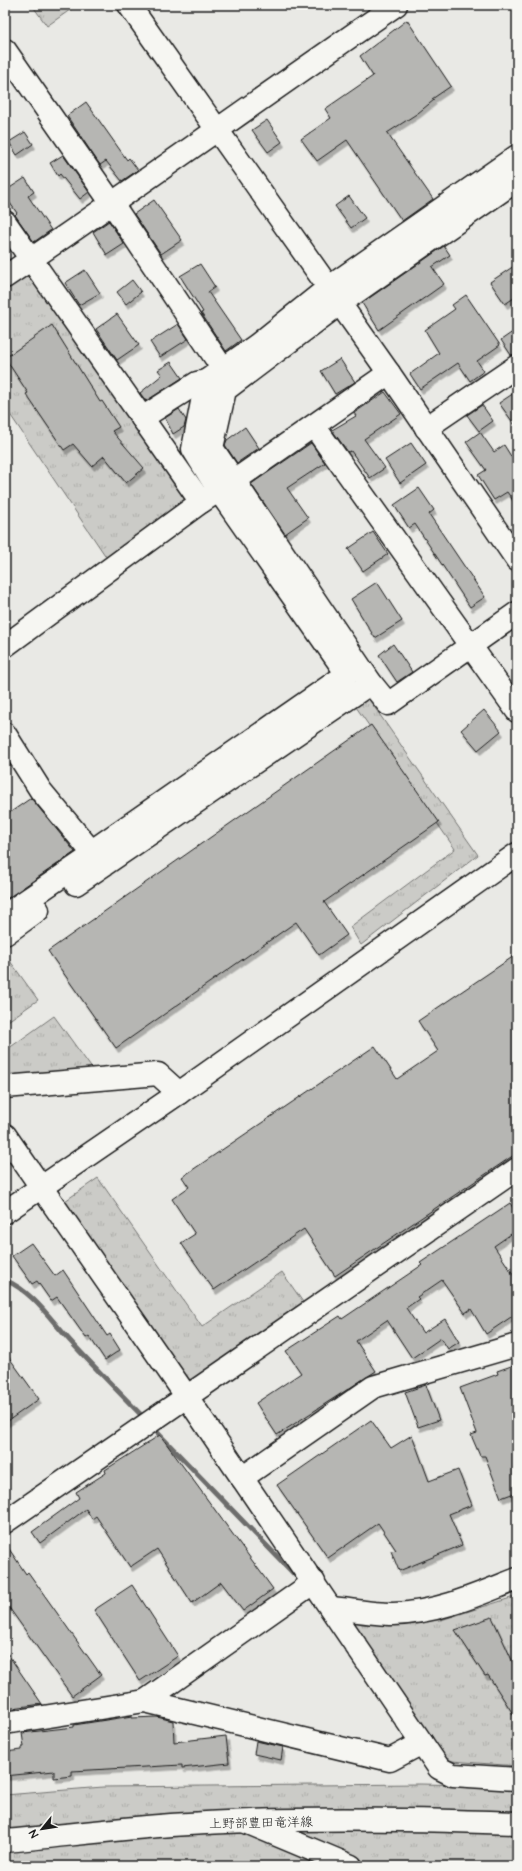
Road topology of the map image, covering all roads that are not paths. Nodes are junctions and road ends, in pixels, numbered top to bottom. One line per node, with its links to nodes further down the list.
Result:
1 (129, 5): 4 (street)
2 (396, 5): 4 (street)
3 (5, 50): 7 (street)
4 (216, 130): 7 (street); 11 (street)
5 (517, 156): 11 (street)
6 (517, 180): 11 (street)
7 (113, 204): 9 (street); 14 (street)
8 (5, 222): 9 (street)
9 (32, 259): 10 (street); 15 (street)
10 (5, 277)
11 (334, 296): 13 (street); 14 (street); 18 (street)
12 (517, 366): 17 (street)
13 (389, 373): 16 (street); 17 (street)
14 (215, 375): 15 (street); 18 (street)
15 (142, 418): 19 (street)
16 (314, 426): 18 (street); 23 (street)
17 (426, 428): 20 (street)
18 (227, 486): 19 (street); 24 (street); 28 (street)
19 (201, 502): 22 (street)
20 (514, 548)
21 (517, 613): 23 (street)
22 (5, 646)
23 (470, 646): 24 (street); 25 (street)
24 (371, 683): 28 (street)
25 (517, 711)
26 (5, 734): 28 (street)
27 (517, 854): 32 (street)
28 (97, 858): 29 (street); 30 (street)
29 (5, 915)
30 (5, 934)
31 (5, 1087): 32 (street)
32 (178, 1093): 35 (street)
33 (5, 1135): 35 (street)
34 (517, 1169): 38 (street)
35 (40, 1187): 36 (street); 38 (street)
36 (5, 1212)
37 (517, 1345): 39 (street)
38 (187, 1397): 39 (street); 40 (street)
39 (242, 1478): 42 (street)
40 (5, 1522)
41 (517, 1579): 43 (street)
42 (314, 1582): 43 (street); 44 (street)
43 (332, 1608): 46 (street)
44 (145, 1701): 45 (street); 46 (street)
45 (5, 1723)
46 (422, 1743): 47 (street)
47 (517, 1779)
48 (246, 1822): 49 (street, 上野部豊田竜洋線); 50 (street, 上野部豊田竜洋線); 51 (street)
49 (517, 1823)
50 (5, 1841)
51 (351, 1866)

